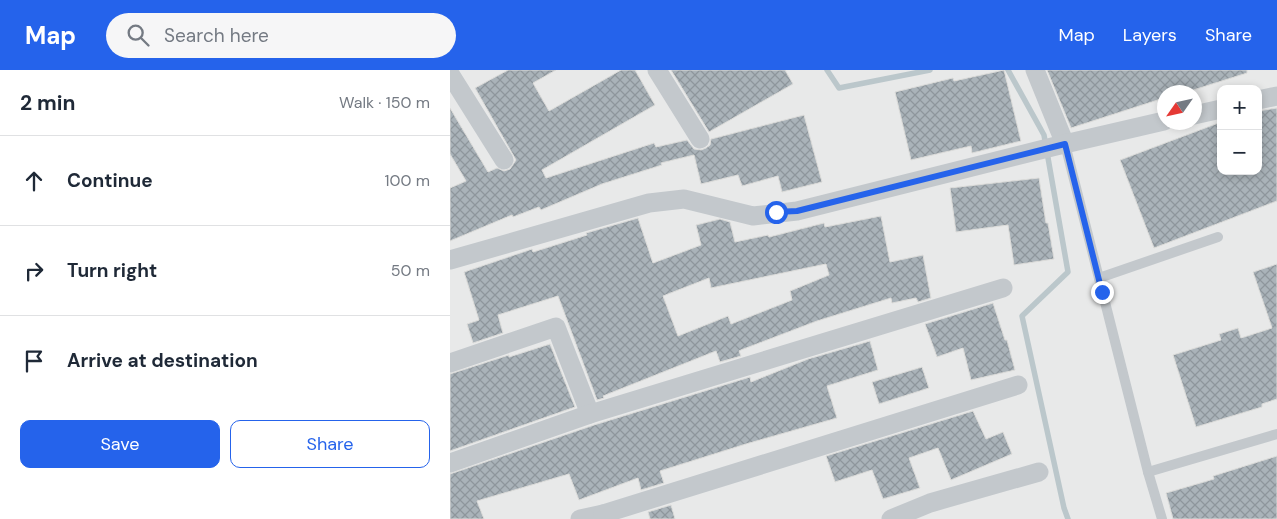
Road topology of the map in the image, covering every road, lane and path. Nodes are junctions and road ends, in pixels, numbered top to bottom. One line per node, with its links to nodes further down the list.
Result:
1 (657, 70): 9 (street)
2 (1034, 70): 10 (street)
3 (450, 74): 11 (street)
4 (1277, 96): 5 (street)
5 (1262, 99)
6 (1217, 110): 7 (street)
7 (1202, 113)
8 (1157, 123): 10 (street)
9 (700, 139)
10 (1060, 145): 13 (street); 14 (lane)
11 (504, 160)
12 (1218, 237): 14 (lane)
13 (450, 260)
14 (1099, 278): 22 (lane)
15 (1003, 288): 18 (street)
16 (450, 363): 18 (street)
17 (1018, 385): 23 (street)
18 (590, 414): 20 (street)
19 (1277, 434): 22 (lane)
20 (450, 463)
21 (1039, 472): 25 (street)
22 (1148, 472): 26 (lane)
23 (604, 516): 24 (street)
24 (580, 519)
25 (891, 519)
26 (1162, 519)

